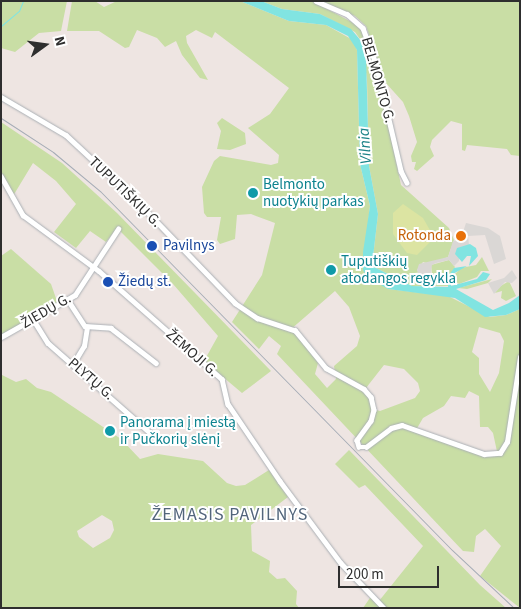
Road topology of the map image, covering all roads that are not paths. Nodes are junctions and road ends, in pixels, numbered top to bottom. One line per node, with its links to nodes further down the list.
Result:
1 (316, 1): 4 (street, BELMONTO G.)
2 (1, 97): 11 (street, TUPUTIŠKIŲ G.)
3 (1, 176): 6 (street, ŽEMOJI G.)
4 (407, 183)
5 (118, 229): 6 (street, ŽIEDŲ G.)
6 (94, 268): 7 (street, ŽIEDŲ G.); 15 (street, ŽEMOJI G.)
7 (68, 300): 8 (street, ŽIEDŲ G.); 9 (street)
8 (33, 319): 10 (street, ŽIEDŲ G.); 13 (street, PLYTŲ G.)
9 (87, 327): 12 (street); 13 (street)
10 (1, 337)
11 (520, 357)
12 (156, 363)
13 (73, 364): 14 (street, PLYTŲ G.)
14 (154, 436)
15 (384, 608)

